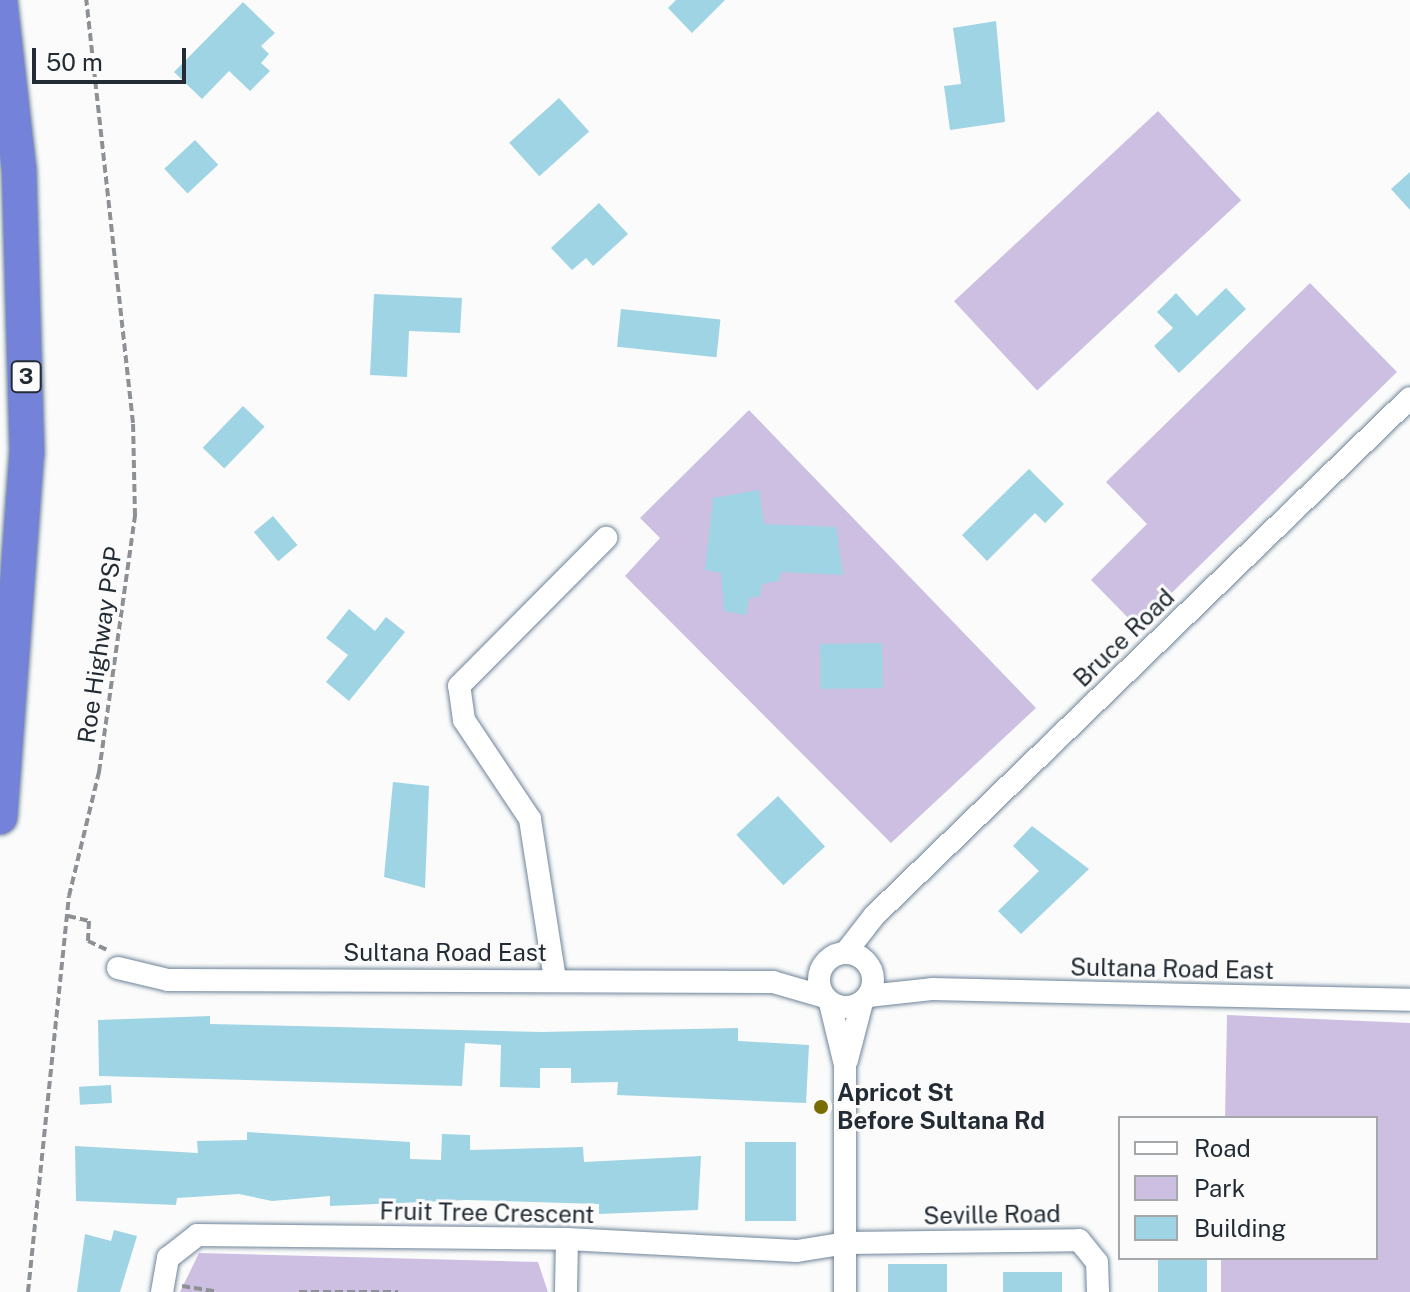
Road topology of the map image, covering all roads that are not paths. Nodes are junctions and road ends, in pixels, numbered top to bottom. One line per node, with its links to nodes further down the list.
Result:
1 (0, 0): 4 (highway, 3)
2 (1410, 398): 5 (street, Bruce Road)
3 (606, 538): 10 (street)
4 (0, 817)
5 (874, 916): 6 (street, Bruce Road); 8 (street)
6 (846, 952): 7 (street, Sultana Road East); 8 (street, Sultana Road East)
7 (823, 965): 11 (street, Sultana Road East); 14 (street)
8 (870, 967): 12 (street, Sultana Road East); 13 (street)
9 (118, 968): 10 (street, Sultana Road East)
10 (555, 979): 11 (street, Sultana Road East)
11 (773, 982): 14 (street, Sultana Road East)
12 (932, 989): 13 (street, Sultana Road East); 15 (street, Sultana Road East)
13 (865, 999): 14 (street, Sultana Road East); 16 (street)
14 (828, 1000): 16 (street)
15 (1410, 1000)
16 (845, 1065): 18 (street)
17 (567, 1239): 18 (street, Fruit Tree Crescent); 19 (street, Fruit Tree Crescent); 20 (street)
18 (847, 1243): 21 (street); 22 (street, Seville Road)
19 (163, 1288)
20 (566, 1292)
21 (845, 1292)
22 (1098, 1292)

